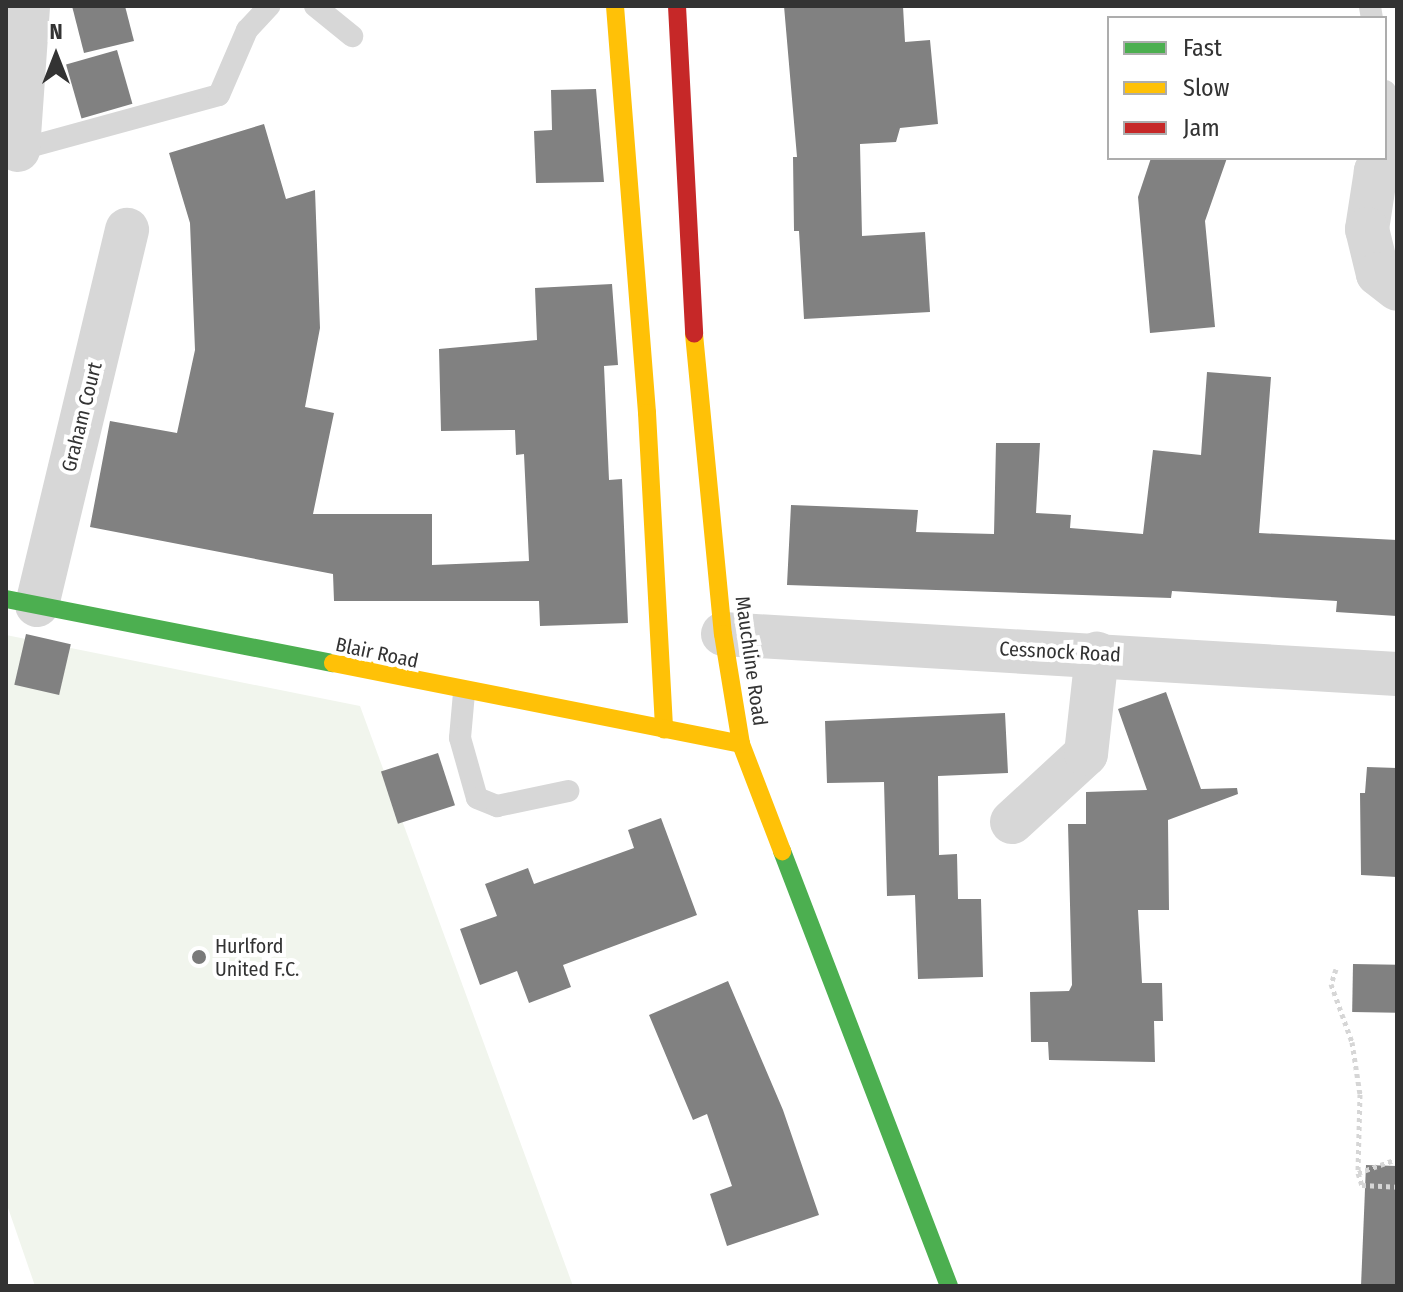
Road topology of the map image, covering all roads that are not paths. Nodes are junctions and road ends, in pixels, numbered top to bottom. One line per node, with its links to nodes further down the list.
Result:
1 (28, 6): 8 (street)
2 (269, 6): 8 (lane)
3 (315, 6): 6 (lane)
4 (615, 6): 18 (street)
5 (677, 6): 14 (street, Mauchline Road)
6 (352, 36)
7 (1387, 115): 9 (lane)
8 (18, 150)
9 (1390, 150)
10 (1383, 160): 12 (street)
11 (127, 230): 13 (street, Graham Court)
12 (1397, 289)
13 (21, 602): 17 (street, Blair Road)
14 (723, 634): 15 (street, Cessnock Road); 19 (street, Mauchline Road)
15 (1097, 654): 16 (street, Cessnock Road); 21 (street)
16 (1397, 674)
17 (464, 693): 18 (street, Blair Road); 20 (lane)
18 (664, 730): 19 (street, Blair Road)
19 (741, 744): 22 (street, Mauchline Road)
20 (568, 791)
21 (1012, 822)
22 (949, 1286)

